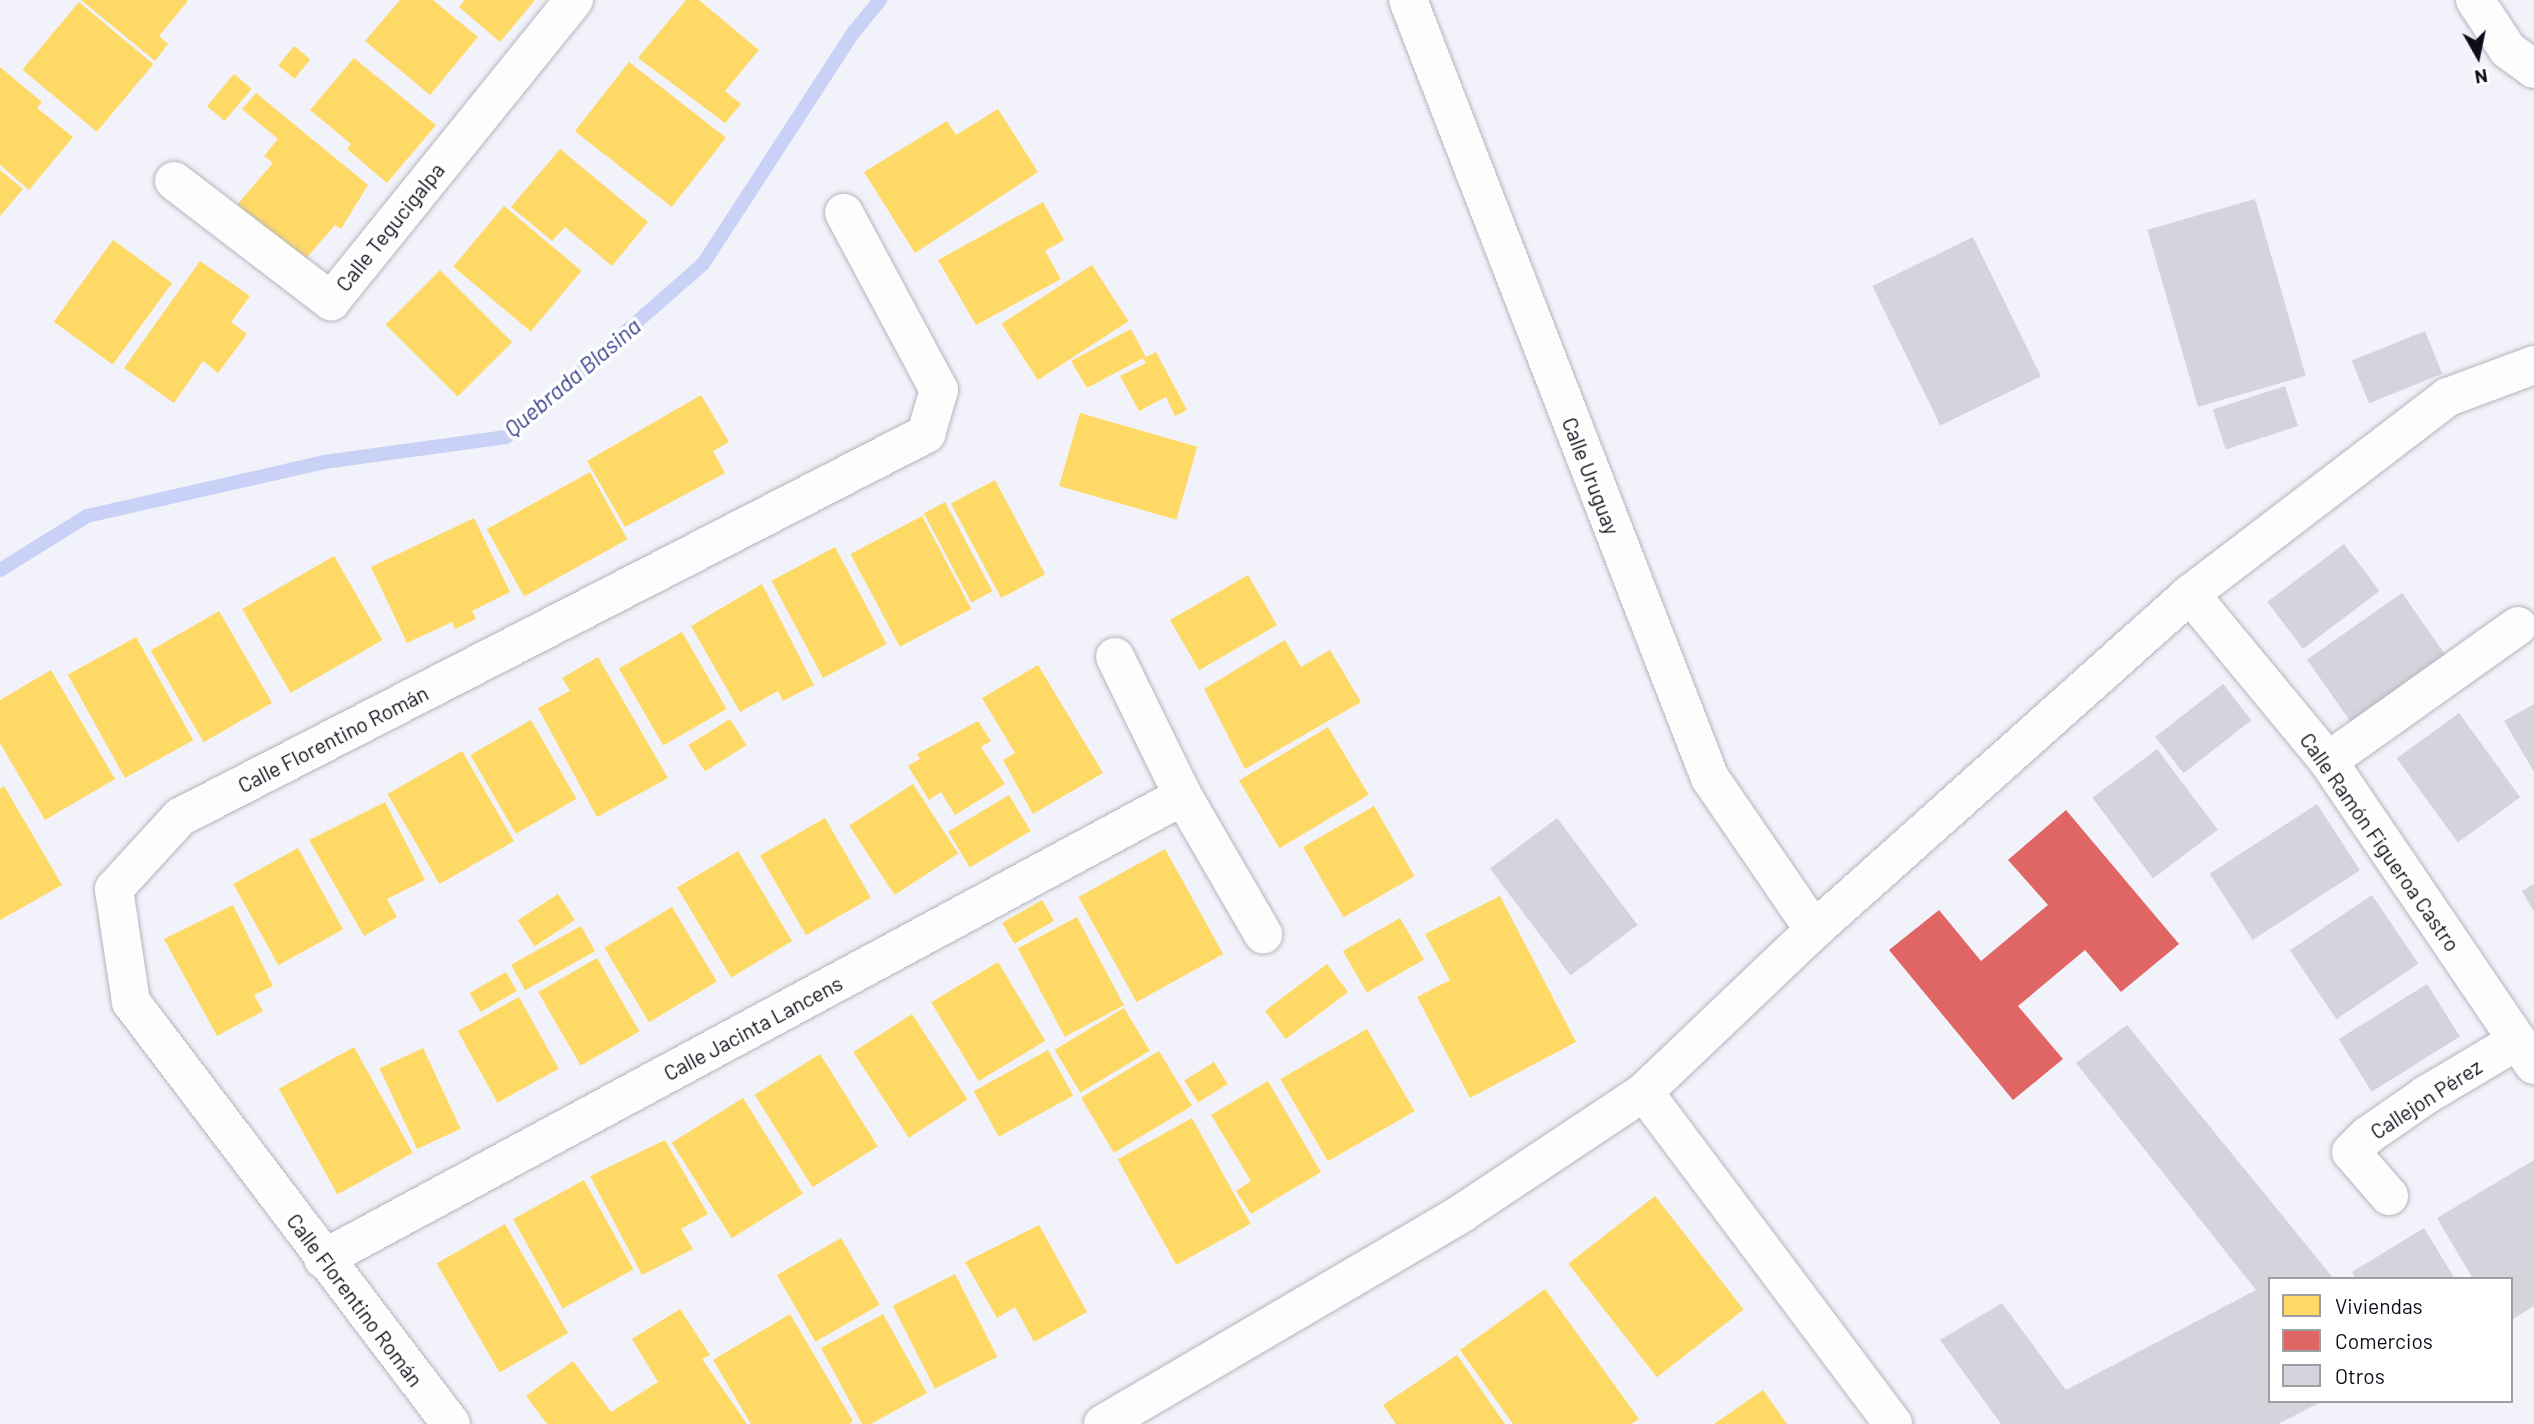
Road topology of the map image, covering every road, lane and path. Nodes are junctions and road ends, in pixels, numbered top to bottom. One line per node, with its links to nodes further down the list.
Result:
1 (573, 0): 5 (street, Calle Tegucigalpa)
2 (1408, 0): 13 (street, Calle Uruguay)
3 (2475, 0): 4 (street)
4 (2534, 69)
5 (174, 181)
6 (844, 213): 18 (street, Calle Florentino Román)
7 (2534, 365): 8 (street)
8 (2190, 594): 11 (street, Calle Ramón Figueroa Castro); 13 (street)
9 (2518, 626): 11 (street)
10 (1115, 657): 12 (street)
11 (2328, 761): 15 (street, Calle Ramón Figueroa Castro)
12 (1183, 796): 14 (street); 18 (street, Calle Jacinta Lancens)
13 (1814, 930): 16 (street)
14 (1263, 934)
15 (2526, 1053): 17 (street, Callejon Pérez)
16 (1644, 1092): 20 (street); 21 (street)
17 (2389, 1196)
18 (323, 1259): 19 (street, Calle Florentino Román)
19 (451, 1424)
20 (1103, 1424)
21 (1893, 1424)

